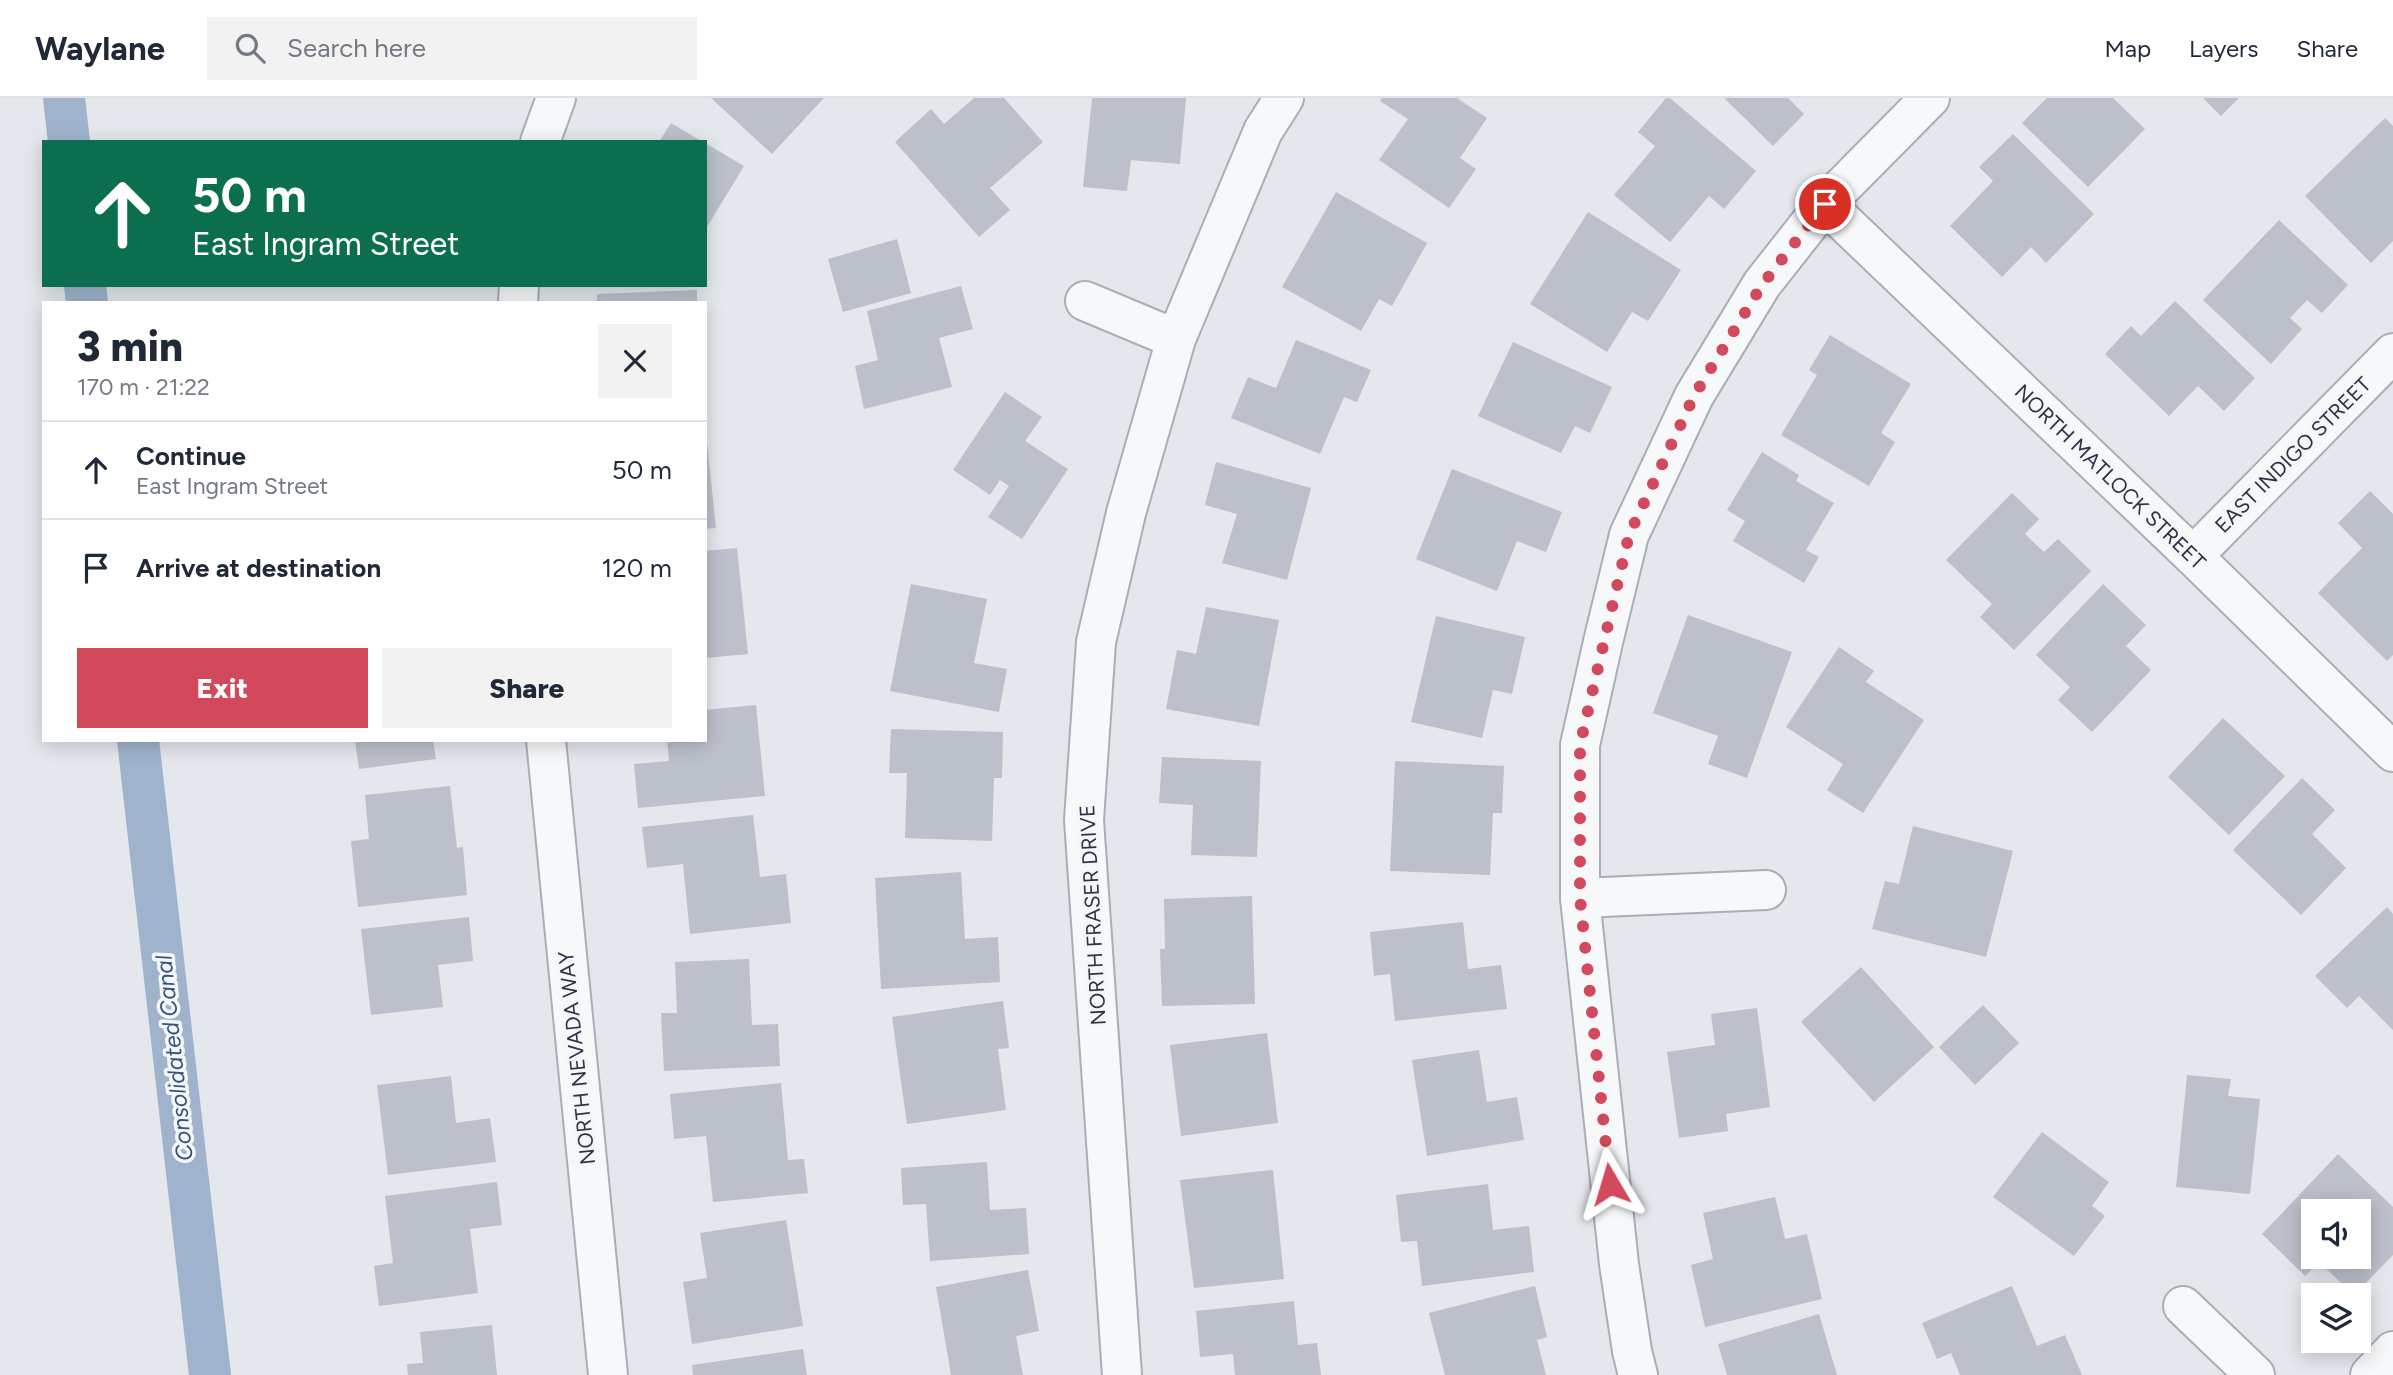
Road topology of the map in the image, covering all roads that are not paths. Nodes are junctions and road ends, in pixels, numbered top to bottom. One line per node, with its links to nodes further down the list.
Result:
1 (556, 98): 4 (street)
2 (1284, 98): 7 (street, NORTH FRASER DRIVE)
3 (1930, 98): 5 (street)
4 (541, 140)
5 (1825, 204): 9 (street, NORTH MATLOCK STREET); 13 (street)
6 (1085, 301): 7 (street)
7 (1176, 339): 17 (street, NORTH FRASER DRIVE)
8 (2393, 353): 9 (street, EAST INDIGO STREET)
9 (2193, 556): 11 (street, NORTH MATLOCK STREET)
10 (546, 742): 16 (street, NORTH NEVADA WAY)
11 (2393, 752)
12 (1766, 890): 13 (street)
13 (1580, 898): 18 (street)
14 (2183, 1306): 19 (street)
15 (2393, 1351): 20 (street)
16 (608, 1375)
17 (1122, 1375)
18 (1638, 1375)
19 (2255, 1375)
20 (2370, 1375)

